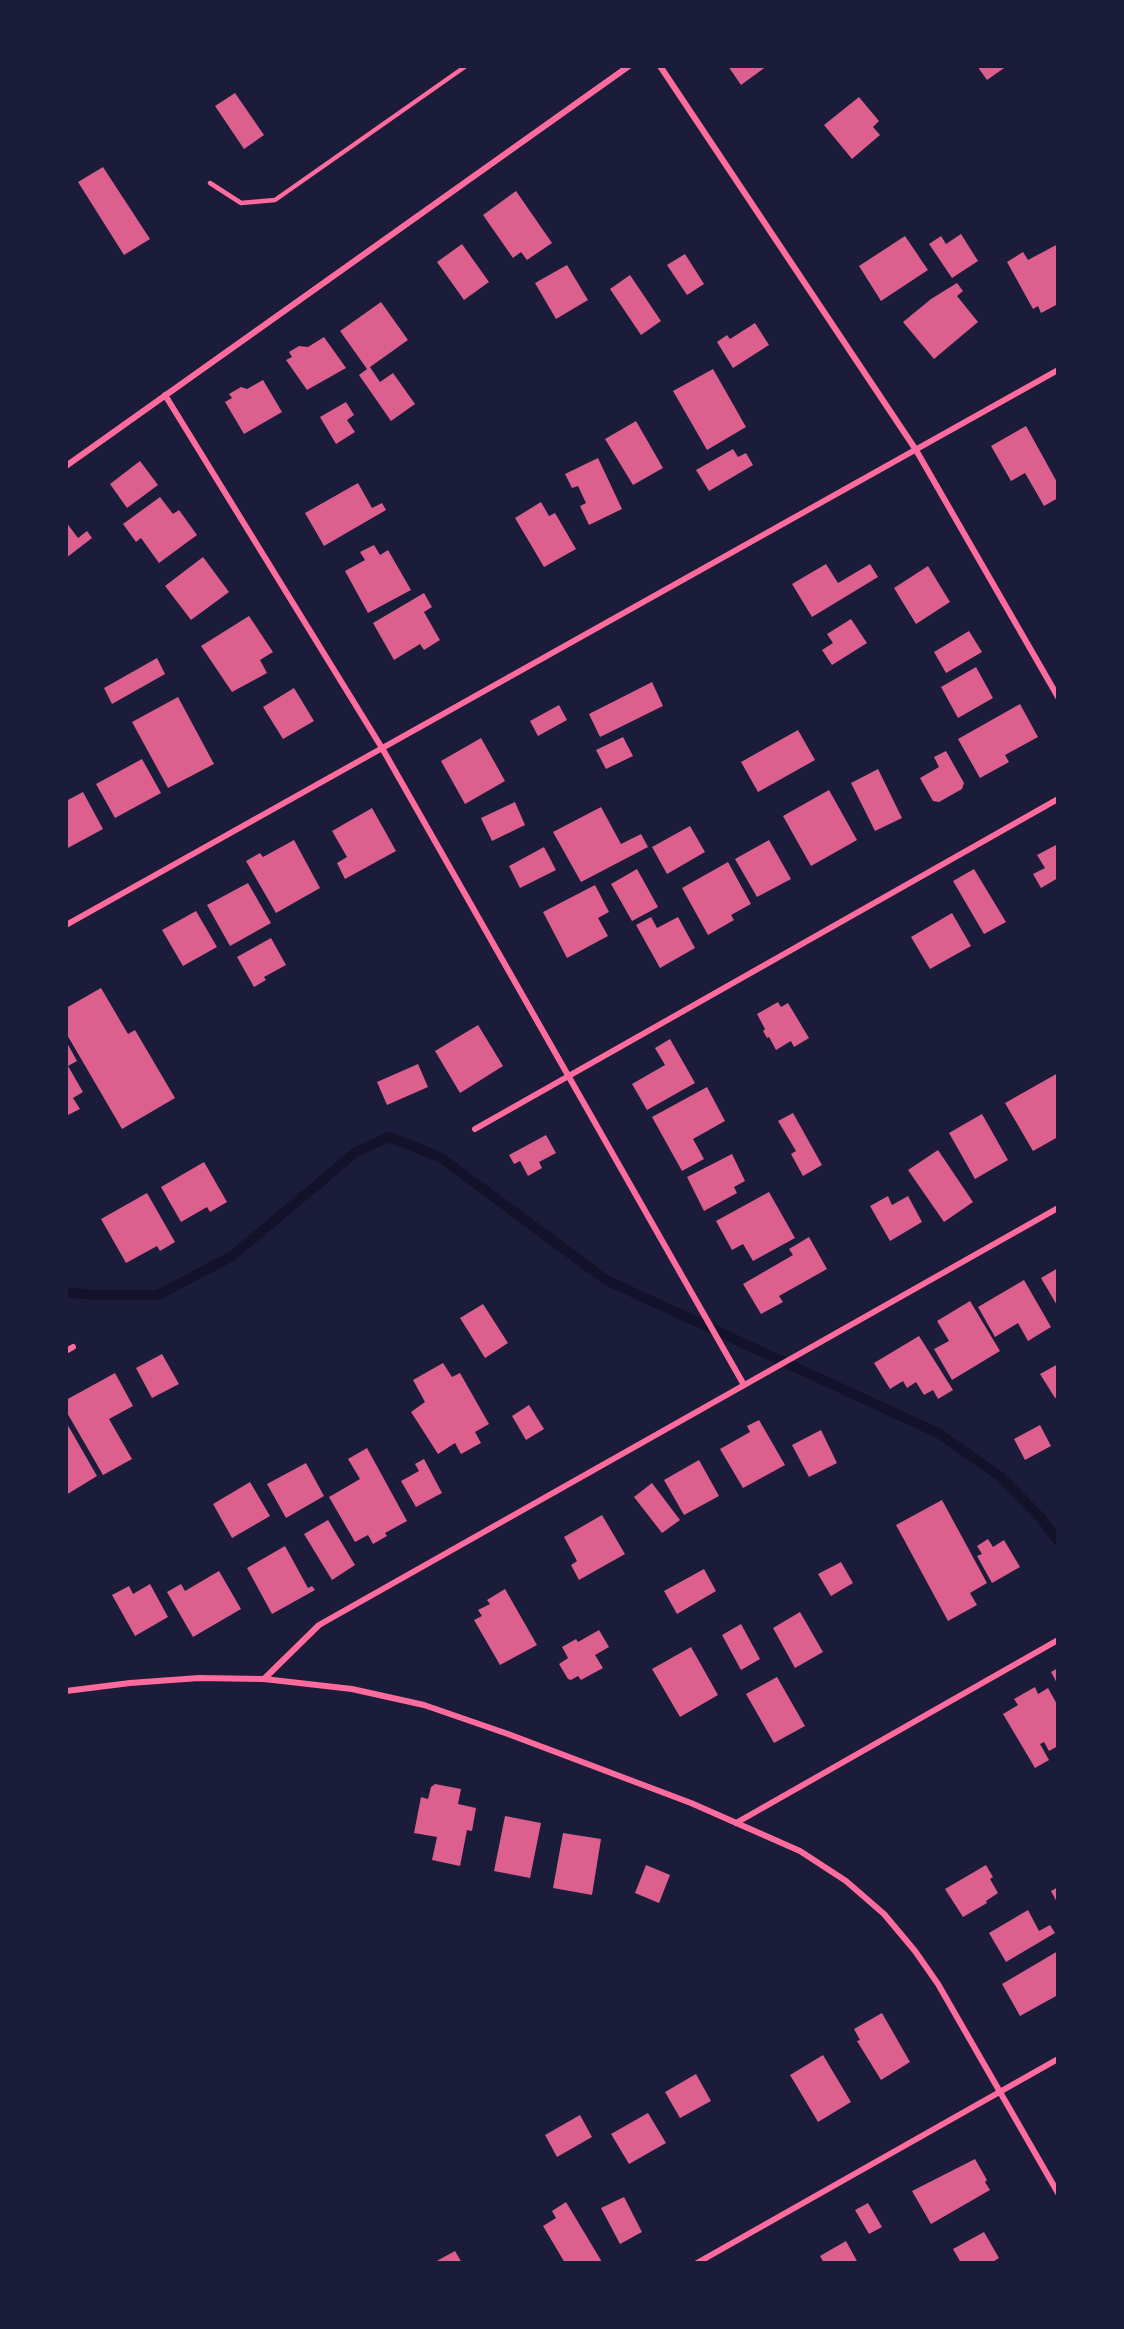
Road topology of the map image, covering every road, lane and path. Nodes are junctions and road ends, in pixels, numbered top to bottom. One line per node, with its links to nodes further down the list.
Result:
1 (466, 66): 4 (lane)
2 (629, 66): 6 (street)
3 (660, 66): 7 (street)
4 (210, 183)
5 (1058, 370): 7 (street)
6 (165, 395): 8 (street); 10 (street)
7 (916, 450): 9 (street); 10 (street)
8 (66, 466)
9 (1058, 697)
10 (382, 748): 12 (street); 13 (street)
11 (1058, 799): 13 (street)
12 (66, 925)
13 (569, 1076): 14 (street); 18 (street)
14 (475, 1129)
15 (1058, 1208): 18 (street)
16 (73, 1347): 17 (street)
17 (66, 1351)
18 (744, 1385): 20 (street)
19 (1058, 1640): 22 (street)
20 (264, 1679): 21 (street); 22 (street)
21 (66, 1691)
22 (736, 1822): 24 (street)
23 (1058, 2059): 24 (street)
24 (1000, 2091): 25 (street); 26 (street)
25 (1058, 2193)
26 (697, 2263)

